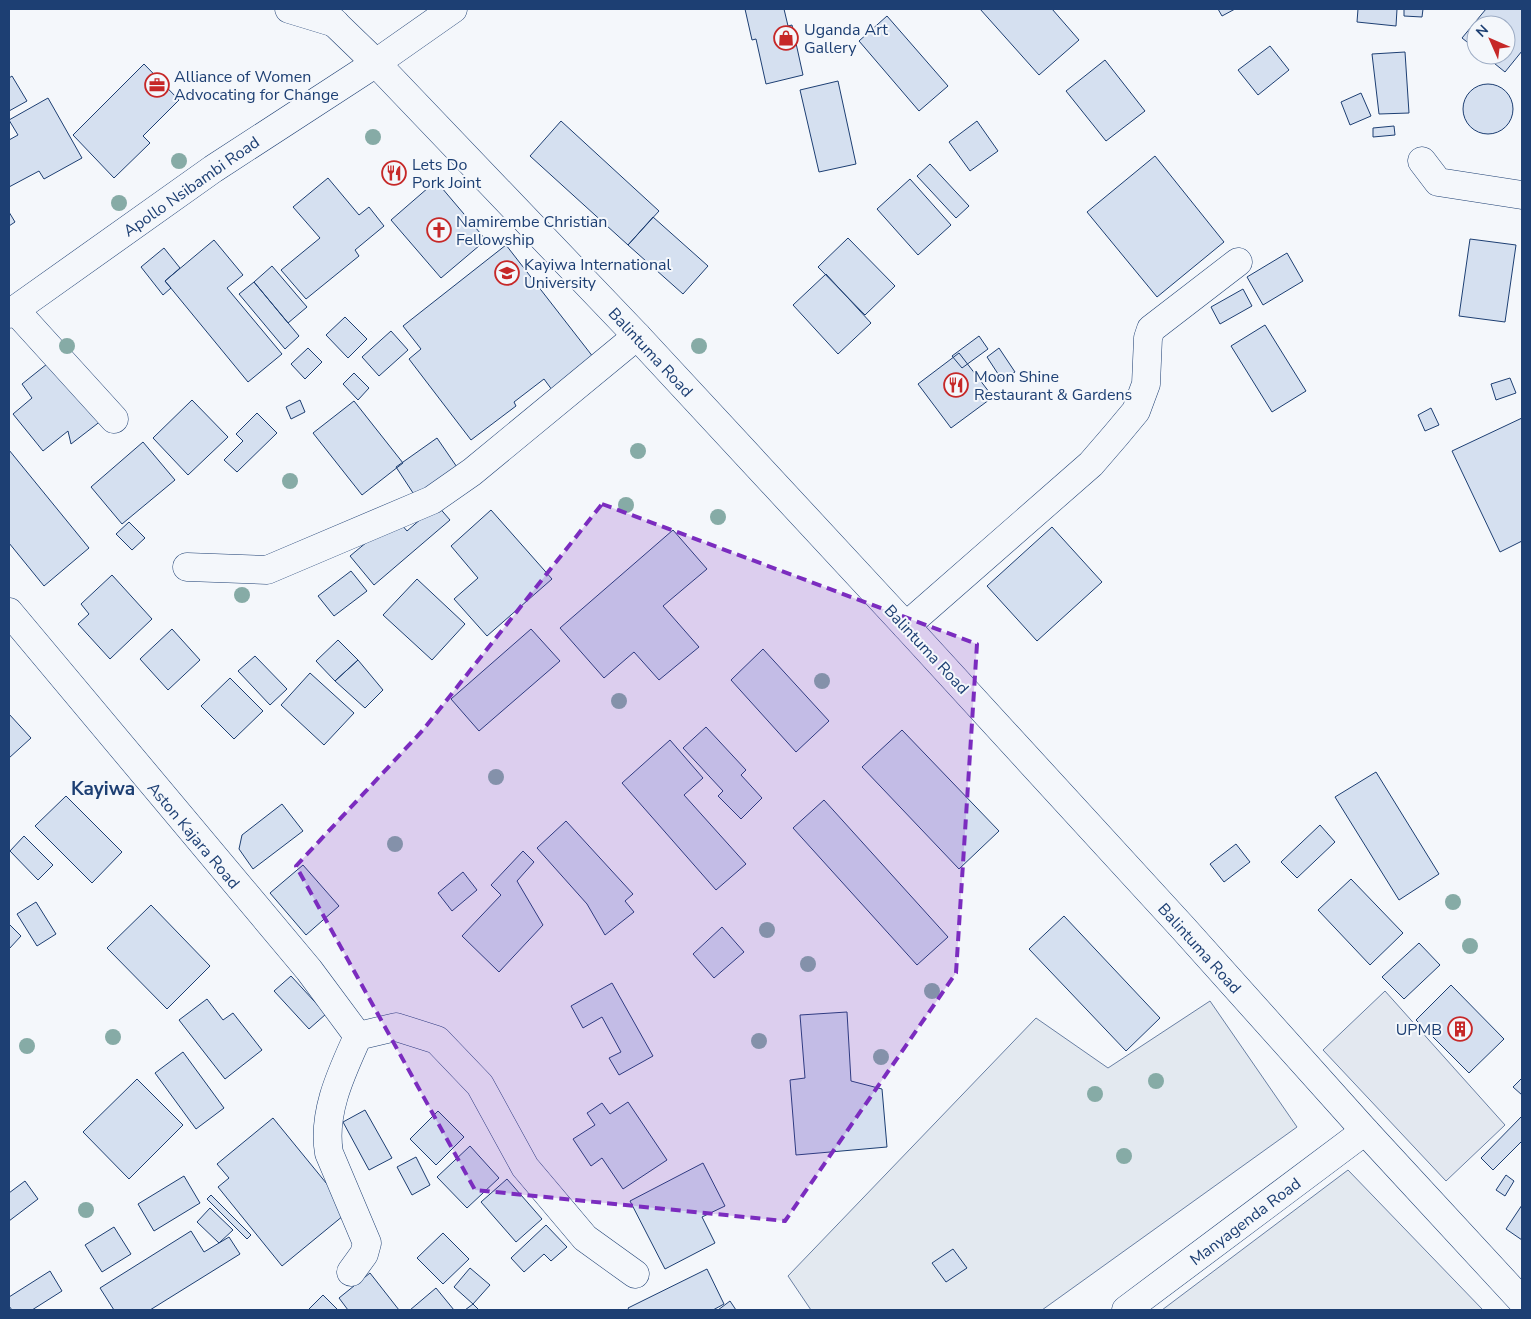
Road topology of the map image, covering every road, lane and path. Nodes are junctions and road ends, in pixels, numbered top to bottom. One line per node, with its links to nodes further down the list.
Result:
1 (289, 9): 3 (street)
2 (454, 9): 4 (street, Apollo Nsibambi Road)
3 (327, 16): 4 (street, Balintuma Road)
4 (376, 63): 8 (street, Apollo Nsibambi Road); 9 (street, Balintuma Road)
5 (1422, 161): 6 (street)
6 (1522, 195)
7 (1238, 262): 13 (street)
8 (12, 312): 10 (street)
9 (637, 336): 11 (street); 13 (street, Balintuma Road)
10 (114, 419)
11 (187, 567)
12 (9, 612): 14 (street, Aston Kajara Road)
13 (906, 626): 15 (street, Balintuma Road)
14 (358, 1036): 16 (street); 17 (street)
15 (1365, 1131): 18 (street, Balintuma Road); 19 (street, Manyagenda Road)
16 (351, 1272)
17 (635, 1274)
18 (1522, 1301)
19 (1126, 1310)

